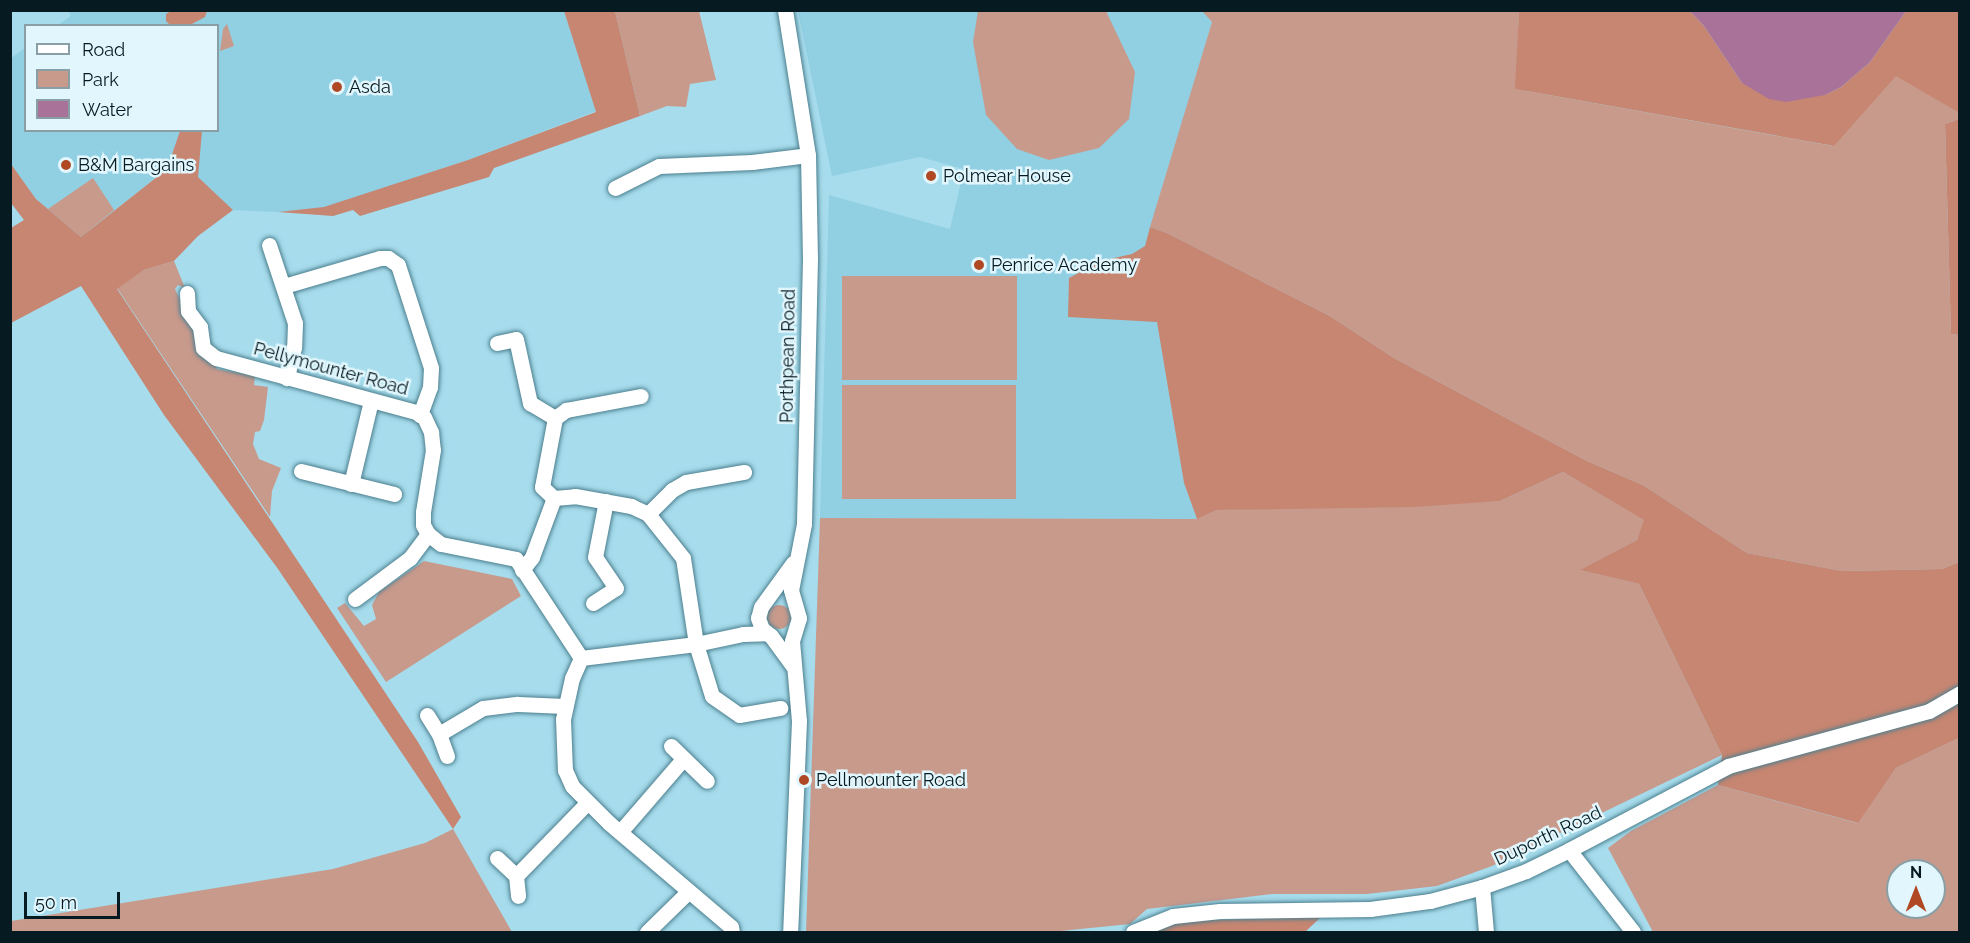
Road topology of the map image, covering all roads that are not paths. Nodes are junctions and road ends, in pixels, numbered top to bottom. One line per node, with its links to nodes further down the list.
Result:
1 (785, 10): 2 (street, Porthpean Road)
2 (808, 154): 3 (street); 21 (street, Porthpean Road)
3 (615, 188)
4 (269, 245): 5 (street)
5 (284, 286): 8 (street); 11 (street)
6 (186, 293): 8 (street, Pellymounter Road)
7 (497, 343): 12 (street)
8 (287, 378): 10 (street, Pellymounter Road)
9 (641, 396): 12 (street)
10 (371, 401): 11 (street, Pellymounter Road); 15 (street)
11 (420, 415): 20 (street, Pellymounter Road)
12 (555, 418): 17 (street)
13 (301, 471): 15 (street)
14 (744, 472): 19 (street)
15 (351, 484): 16 (street)
16 (394, 494)
17 (554, 498): 18 (street); 22 (street)
18 (606, 501): 19 (street); 24 (street)
19 (648, 514): 30 (street)
20 (428, 534): 22 (street); 23 (street)
21 (796, 558): 25 (street, Porthpean Road); 26 (street, Porthpean Road)
22 (522, 570): 31 (street)
23 (355, 599)
24 (593, 603)
25 (797, 607): 26 (street); 27 (street, Porthpean Road)
26 (761, 608): 28 (street); 29 (street)
27 (796, 627): 28 (street); 32 (street, Porthpean Road)
28 (769, 634): 29 (street); 32 (street)
29 (730, 636): 30 (street)
30 (696, 644): 31 (street); 35 (street)
31 (581, 658): 34 (street)
32 (794, 667): 52 (street, Porthpean Road)
33 (1959, 693): 44 (street, Duporth Road)
34 (565, 706): 37 (street); 42 (street)
35 (780, 708)
36 (427, 715): 37 (street)
37 (439, 734): 39 (street)
38 (671, 746): 40 (street)
39 (447, 756)
40 (683, 759): 41 (street); 43 (street)
41 (707, 781)
42 (587, 803): 43 (street); 46 (street)
43 (620, 832): 48 (street)
44 (1569, 850): 47 (street, Duporth Road); 55 (street)
45 (497, 858): 46 (street)
46 (516, 876): 49 (street)
47 (1482, 887): 53 (street, Duporth Road); 54 (street)
48 (688, 892): 50 (street); 51 (street)
49 (518, 896)
50 (655, 930)
51 (732, 933)
52 (790, 933)
53 (1133, 933)
54 (1486, 933)
55 (1633, 933)

